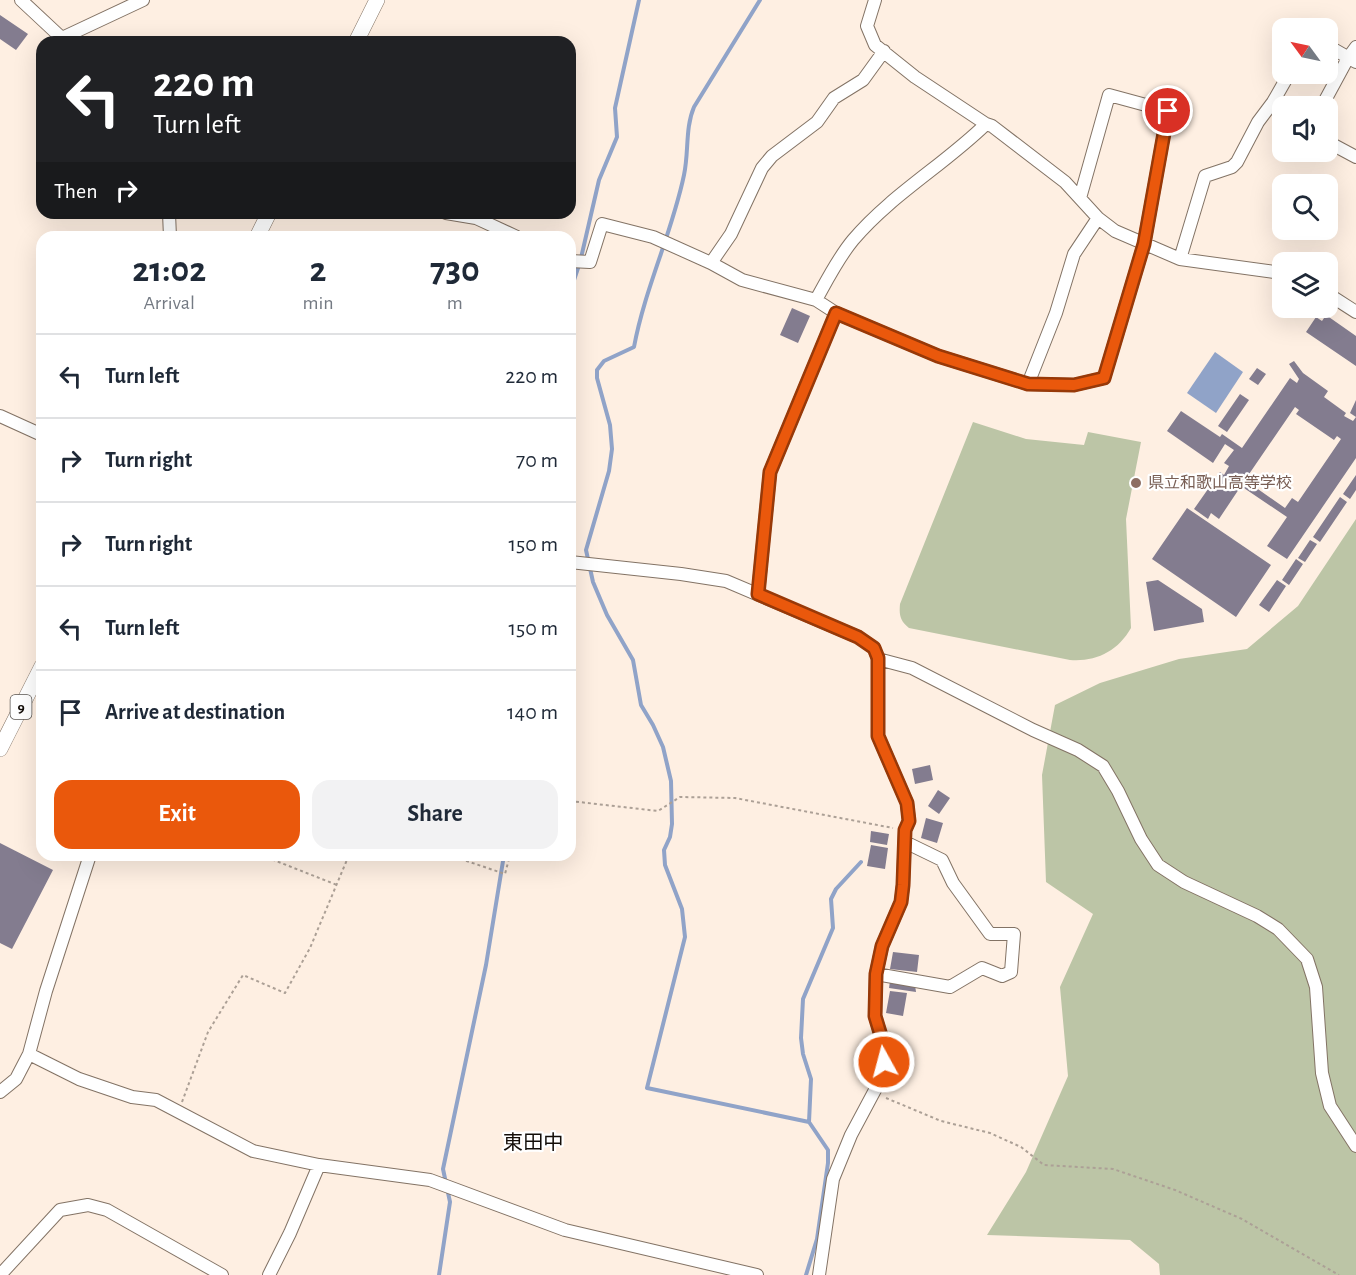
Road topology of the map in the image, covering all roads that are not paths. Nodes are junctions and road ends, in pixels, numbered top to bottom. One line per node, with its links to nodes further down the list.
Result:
1 (21, 0): 5 (street)
2 (143, 0): 6 (street)
3 (377, 0): 7 (main road)
4 (875, 0): 9 (street)
5 (60, 36)
6 (72, 36)
7 (359, 36)
8 (1338, 50): 10 (street)
9 (884, 51): 13 (street); 23 (street)
10 (1354, 56): 12 (street)
11 (1283, 84): 21 (street)
12 (1329, 96)
13 (986, 124): 16 (street); 25 (street)
14 (1338, 147): 15 (street)
15 (1356, 157)
16 (1080, 198): 17 (street); 20 (street)
17 (1098, 218): 20 (street); 29 (street)
18 (478, 219): 19 (street)
19 (504, 231)
20 (1144, 244): 21 (street); 29 (street)
21 (1180, 259): 24 (street)
22 (576, 261): 23 (street)
23 (711, 263): 25 (street)
24 (1272, 272)
25 (816, 300): 28 (street)
26 (1338, 300): 27 (street)
27 (1356, 312)
28 (836, 313): 29 (street); 33 (street)
29 (1028, 384)
30 (0, 416): 31 (street)
31 (36, 432)
32 (576, 563): 33 (street)
33 (758, 594): 34 (street)
34 (878, 658): 37 (street); 42 (street)
35 (36, 678): 36 (main road, 9)
36 (0, 749)
37 (905, 836): 39 (street); 39 (street)
38 (88, 861): 40 (street)
39 (876, 974): 48 (street)
40 (29, 1054): 41 (street); 43 (street)
41 (0, 1092)
42 (1356, 1146)
43 (319, 1165): 46 (street); 47 (street)
44 (0, 1275): 45 (street)
45 (222, 1275)
46 (269, 1275)
47 (757, 1275)
48 (819, 1275)

